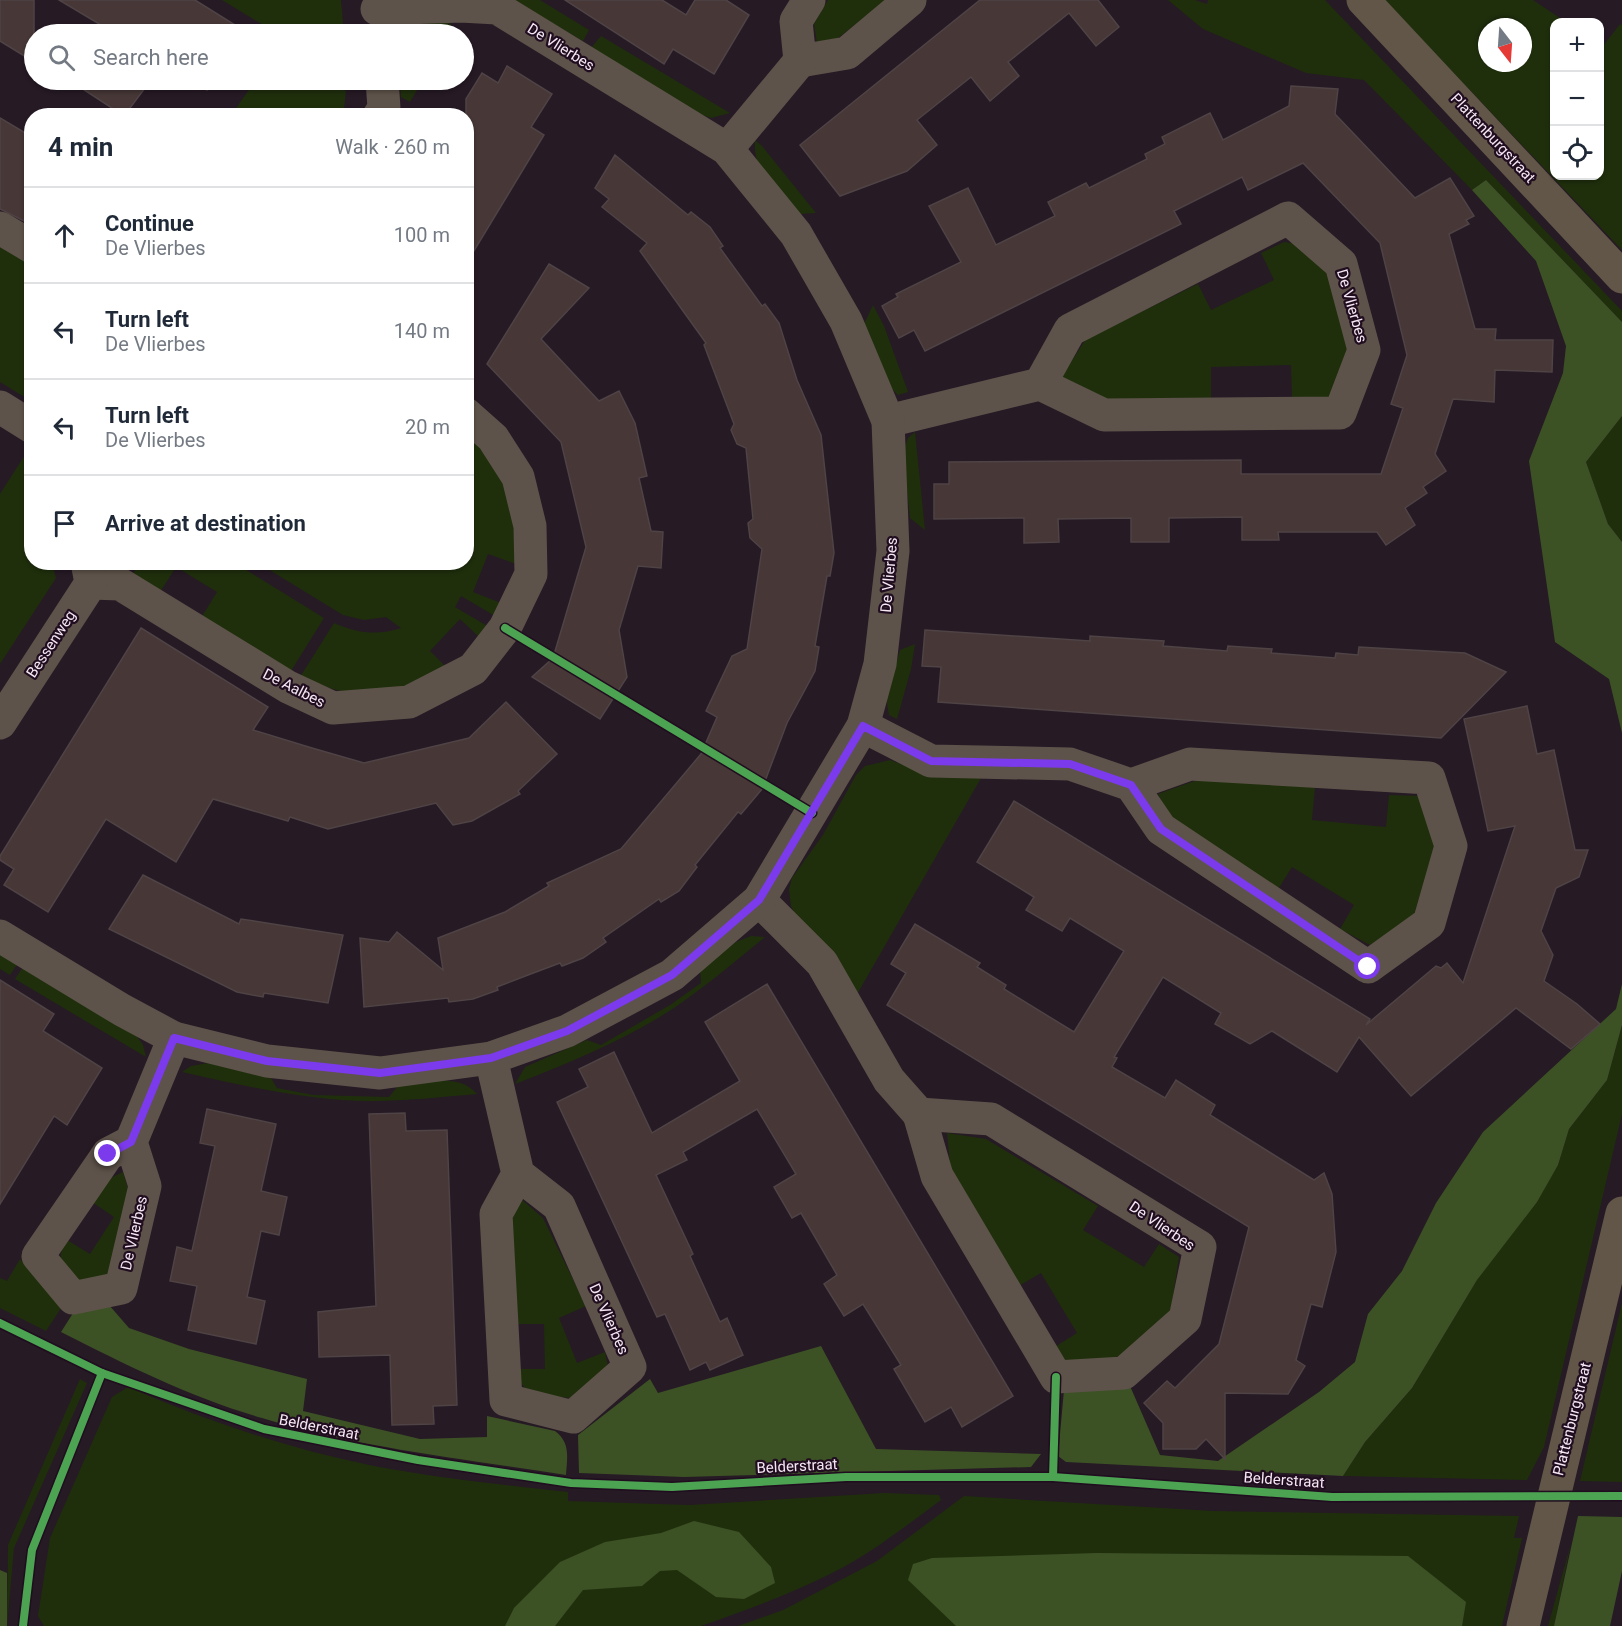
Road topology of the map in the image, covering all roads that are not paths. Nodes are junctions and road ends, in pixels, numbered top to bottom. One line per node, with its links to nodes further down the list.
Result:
1 (809, 0): 5 (street)
2 (910, 0): 5 (street)
3 (1363, 0): 11 (street, Plattenburgstraat)
4 (377, 15): 8 (street, De Vlierbes)
5 (800, 61): 8 (street)
6 (383, 90): 7 (street)
7 (384, 108)
8 (727, 150): 15 (street, De Vlierbes)
9 (0, 228): 10 (street)
10 (24, 242)
11 (1622, 277)
12 (1040, 384): 12 (street, De Vlierbes); 15 (street)
13 (0, 407): 16 (street)
14 (474, 421): 17 (street, De Aalbes)
15 (888, 421): 19 (street, De Vlierbes)
16 (24, 422)
17 (89, 573): 18 (street, Bessenweg)
18 (0, 723)
19 (863, 726): 20 (street); 21 (street, De Vlierbes)
20 (1131, 785): 20 (street)
21 (759, 900): 24 (street, De Vlierbes); 25 (street, De Vlierbes)
22 (0, 936): 23 (street, De Vlierbes)
23 (174, 1038): 24 (street, De Vlierbes); 26 (street)
24 (491, 1058): 27 (street)
25 (920, 1114): 25 (street, De Vlierbes)
26 (131, 1142)
27 (518, 1174): 27 (street, De Vlierbes)
28 (1622, 1213): 29 (street, Plattenburgstraat)
29 (1522, 1626)

